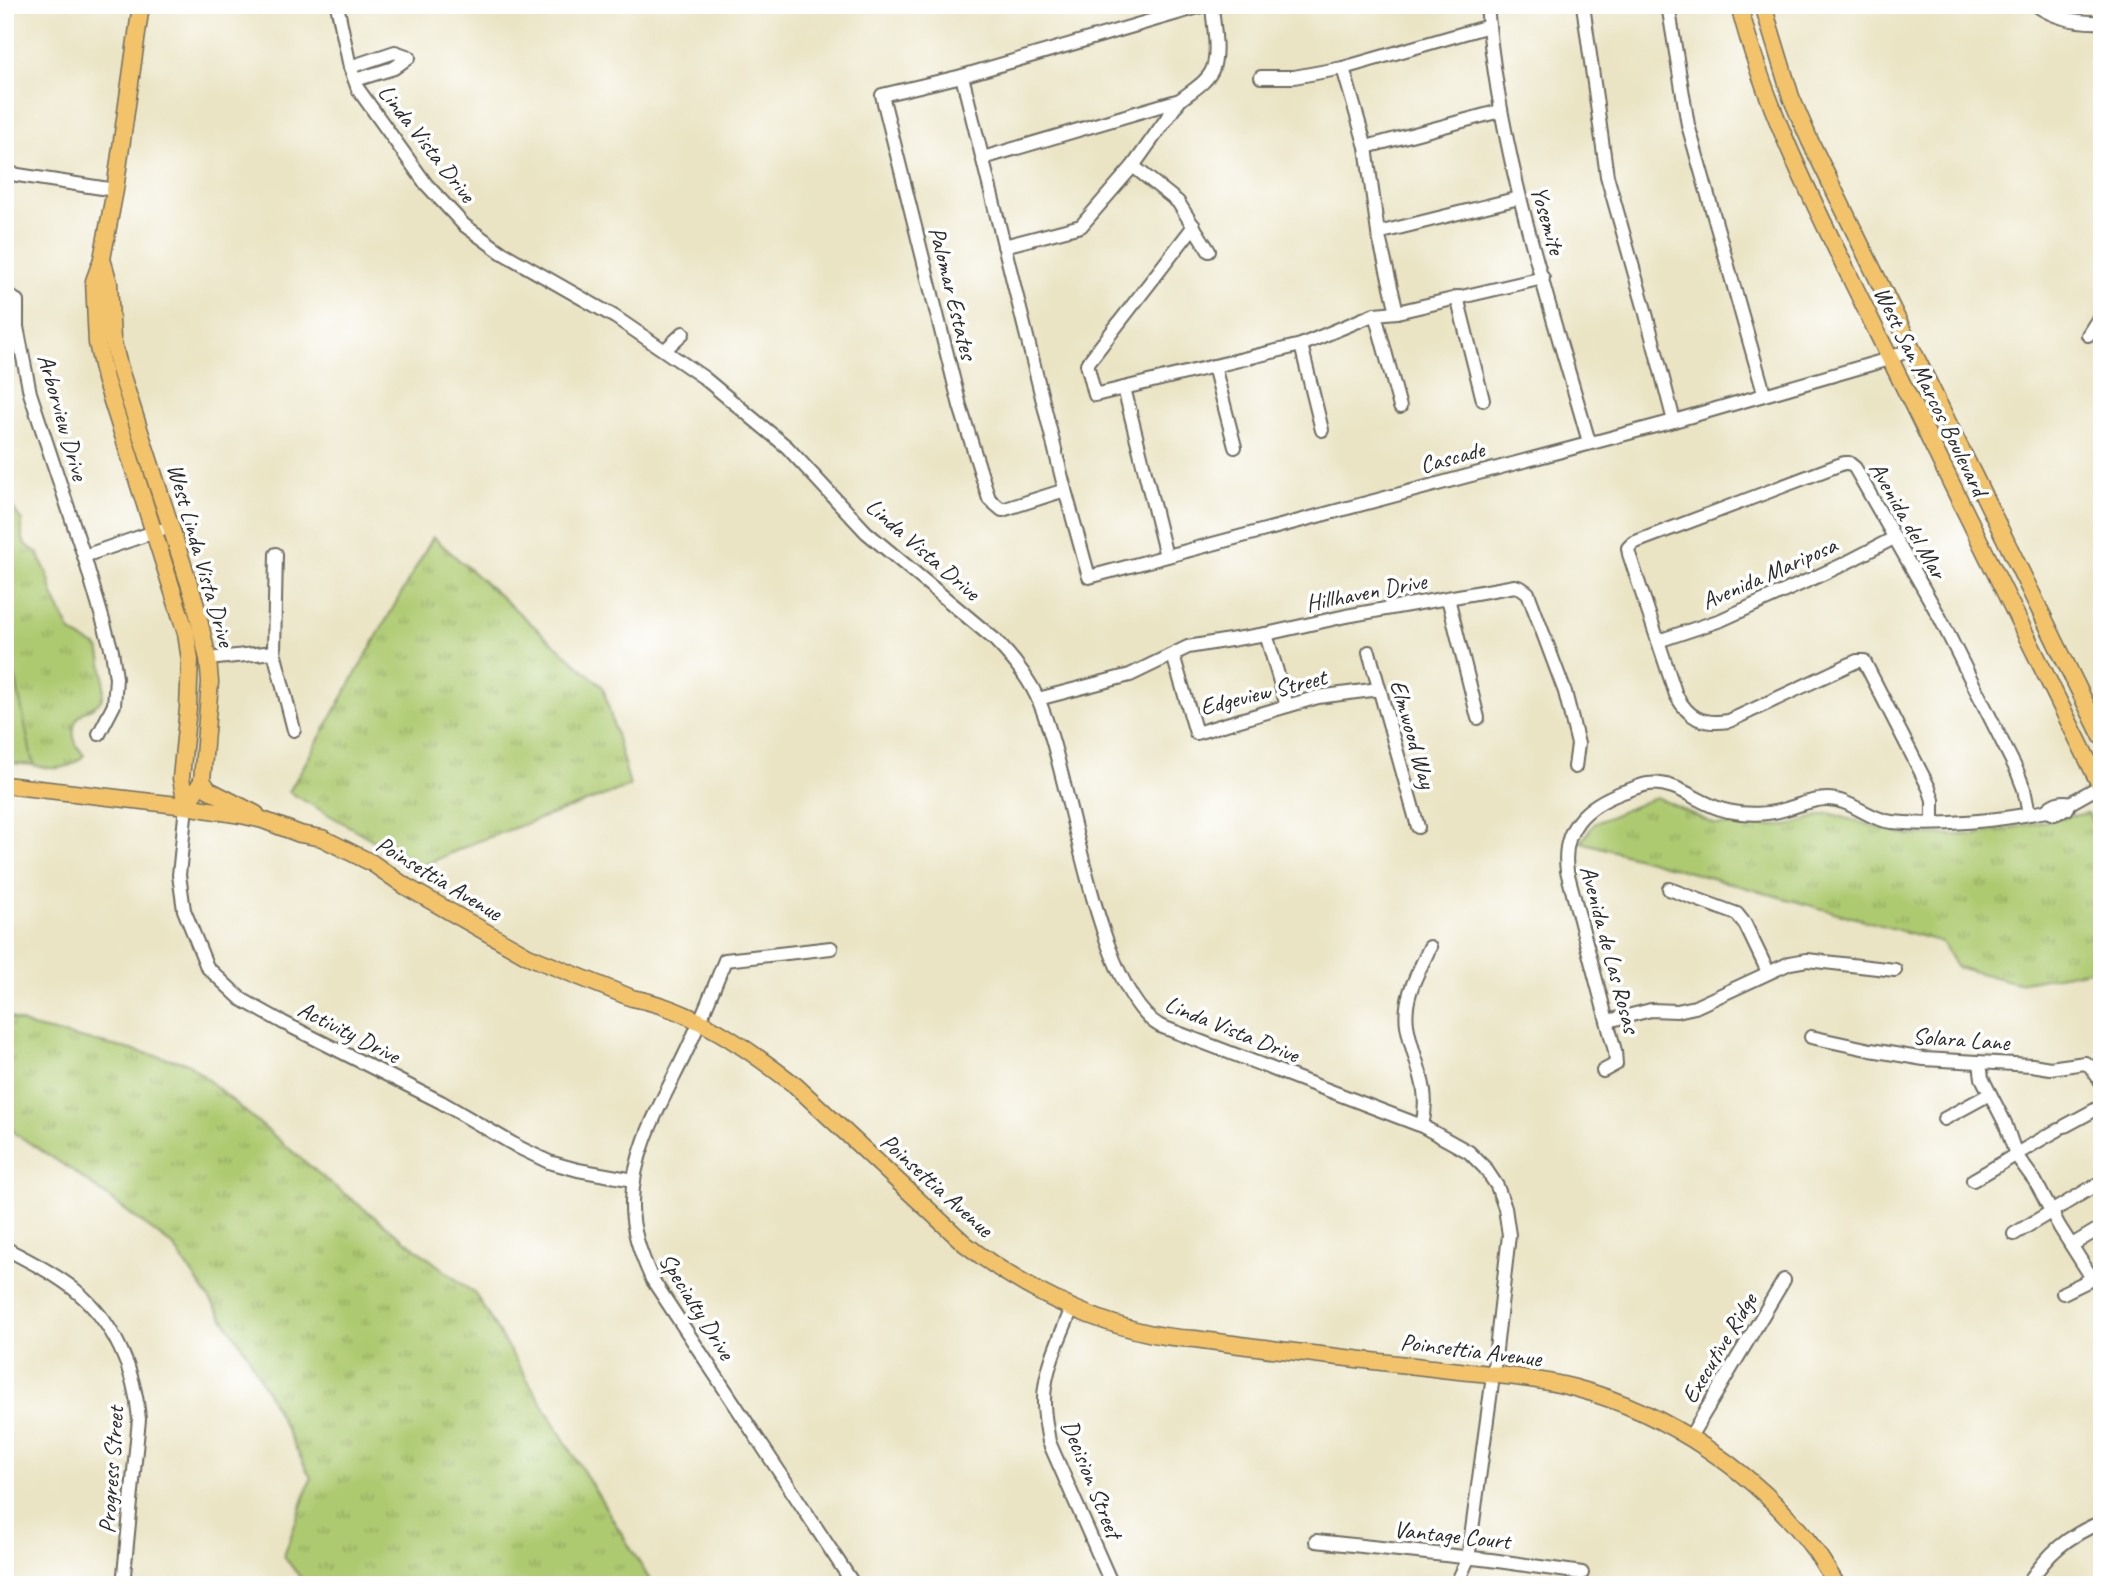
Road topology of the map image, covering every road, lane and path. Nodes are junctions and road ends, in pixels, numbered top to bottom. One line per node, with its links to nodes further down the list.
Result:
1 (141, 5): 24 (main road, West Linda Vista Drive)
2 (337, 5): 13 (street, Linda Vista Drive)
3 (1205, 5): 15 (street)
4 (1212, 5): 18 (street)
5 (1487, 5): 12 (street, Yosemite)
6 (1583, 5): 48 (street)
7 (1668, 5): 45 (street)
8 (1740, 5): 42 (main road, West San Marcos Boulevard)
9 (1763, 5): 40 (main road, West San Marcos Boulevard)
10 (2036, 5): 11 (street)
11 (2102, 22)
12 (1489, 26): 14 (street); 19 (street, Yosemite)
13 (350, 66): 17 (street, Linda Vista Drive); 17 (street)
14 (1343, 68): 16 (street); 20 (street)
15 (962, 76): 21 (street); 52 (street, Palomar Estates)
16 (1261, 77)
17 (355, 80): 41 (street, Linda Vista Drive)
18 (1181, 100): 21 (street); 22 (street)
19 (1500, 111): 20 (street); 25 (street, Yosemite)
20 (1366, 147): 27 (street)
21 (983, 158): 28 (street)
22 (1133, 166): 26 (street); 28 (street)
23 (5, 173): 24 (street)
24 (115, 190): 30 (main road, West Linda Vista Drive)
25 (1519, 198): 27 (street); 31 (street, Yosemite)
26 (1194, 226): 29 (street); 44 (street)
27 (1378, 233): 34 (street)
28 (1004, 246): 52 (street)
29 (1209, 251)
30 (102, 259): 53 (main road, West Linda Vista Drive); 54 (main road, West Linda Vista Drive)
31 (1543, 278): 33 (street); 50 (street, Yosemite)
32 (5, 294): 57 (street, Arborview Drive)
33 (1457, 297): 34 (street); 46 (street)
34 (1397, 312): 36 (street)
35 (2102, 313): 38 (street)
36 (1375, 314): 39 (street); 47 (street)
37 (683, 333): 41 (street)
38 (2088, 335)
39 (1301, 345): 43 (street); 49 (street)
40 (1910, 349): 42 (street, Cascade); 72 (main road, West San Marcos Boulevard)
41 (665, 350): 67 (street, Linda Vista Drive)
42 (1889, 359): 45 (street, Cascade); 76 (main road, West San Marcos Boulevard)
43 (1214, 366): 44 (street); 51 (street)
44 (1124, 388): 58 (street)
45 (1764, 393): 48 (street, Cascade)
46 (1483, 400)
47 (1399, 407)
48 (1674, 421): 50 (street, Cascade)
49 (1322, 430)
50 (1589, 442): 58 (street, Cascade)
51 (1235, 447)
52 (1065, 490): 58 (street, Cascade)
53 (172, 527): 54 (street); 65 (main road, West Linda Vista Drive)
54 (153, 532): 57 (street); 77 (main road, West Linda Vista Drive)
55 (1894, 538): 61 (street, Avenida Mariposa); 61 (street, Avenida del Mar); 78 (street, Avenida del Mar)
56 (276, 554): 62 (street)
57 (85, 556): 71 (street, Arborview Drive)
58 (1166, 556)
59 (1448, 598): 60 (street, Hillhaven Drive); 69 (street); 73 (street, Hillhaven Drive)
60 (1266, 634): 64 (street, Hillhaven Drive); 68 (street)
61 (1658, 641): 80 (street)
62 (274, 652): 65 (street); 70 (street)
63 (1369, 652): 66 (street, Elmwood Way)
64 (1173, 655): 67 (street, Hillhaven Drive); 68 (street, Edgeview Street)
65 (208, 659): 74 (main road, West Linda Vista Drive)
66 (1379, 689): 68 (street, Edgeview Street); 81 (street, Elmwood Way)
67 (1038, 699): 96 (street, Linda Vista Drive)
68 (1287, 705)
69 (1478, 718)
70 (295, 730)
71 (99, 734)
72 (2102, 737)
73 (1575, 767)
74 (202, 780): 77 (main road, West Linda Vista Drive); 79 (main road)
75 (5, 785): 77 (main road, Poinsettia Avenue)
76 (2101, 787): 78 (street, Avenida de Las Rosas)
77 (186, 806): 79 (main road, Poinsettia Avenue); 98 (street, Activity Drive)
78 (2029, 814): 80 (street, Avenida de Las Rosas)
79 (263, 820): 88 (main road, Poinsettia Avenue)
80 (1933, 822): 87 (street, Avenida de Las Rosas)
81 (1418, 827)
82 (1669, 889): 86 (street)
83 (1430, 947): 96 (street)
84 (831, 948): 88 (street, Specialty Drive)
85 (1895, 970): 86 (street)
86 (1768, 972): 87 (street)
87 (1608, 1021): 91 (street, Avenida de Las Rosas)
88 (700, 1023): 98 (street, Specialty Drive); 109 (main road, Poinsettia Avenue)
89 (1811, 1037): 90 (street, Solara Lane)
90 (1980, 1063): 92 (street, Solara Lane); 93 (street)
91 (1603, 1071)
92 (2101, 1080)
93 (1990, 1094): 95 (street); 97 (street)
94 (2102, 1106): 97 (street)
95 (1944, 1119)
96 (1422, 1126): 110 (street, Linda Vista Drive)
97 (2016, 1155): 99 (street); 101 (street)
98 (634, 1180): 118 (street, Specialty Drive)
99 (1973, 1180)
100 (2096, 1185): 101 (street)
101 (2050, 1212): 103 (street); 104 (street)
102 (2102, 1227): 104 (street)
103 (2014, 1234)
104 (2072, 1245): 106 (street)
105 (5, 1248): 117 (street, Progress Street)
106 (2099, 1277): 108 (street)
107 (1784, 1280): 111 (street, Executive Ridge)
108 (2063, 1293)
109 (1072, 1308): 110 (main road, Poinsettia Avenue); 119 (street, Decision Street)
110 (1493, 1376): 111 (main road, Poinsettia Avenue); 114 (street, Linda Vista Drive)
111 (1690, 1437): 120 (main road, Poinsettia Avenue)
112 (2102, 1522): 121 (street)
113 (1316, 1541): 114 (street, Vantage Court)
114 (1468, 1559): 115 (street, Vantage Court); 116 (street, Linda Vista Drive)
115 (1582, 1573)
116 (1458, 1581)
117 (123, 1585)
118 (854, 1585)
119 (1112, 1585)
120 (1837, 1585)
121 (2027, 1585)

